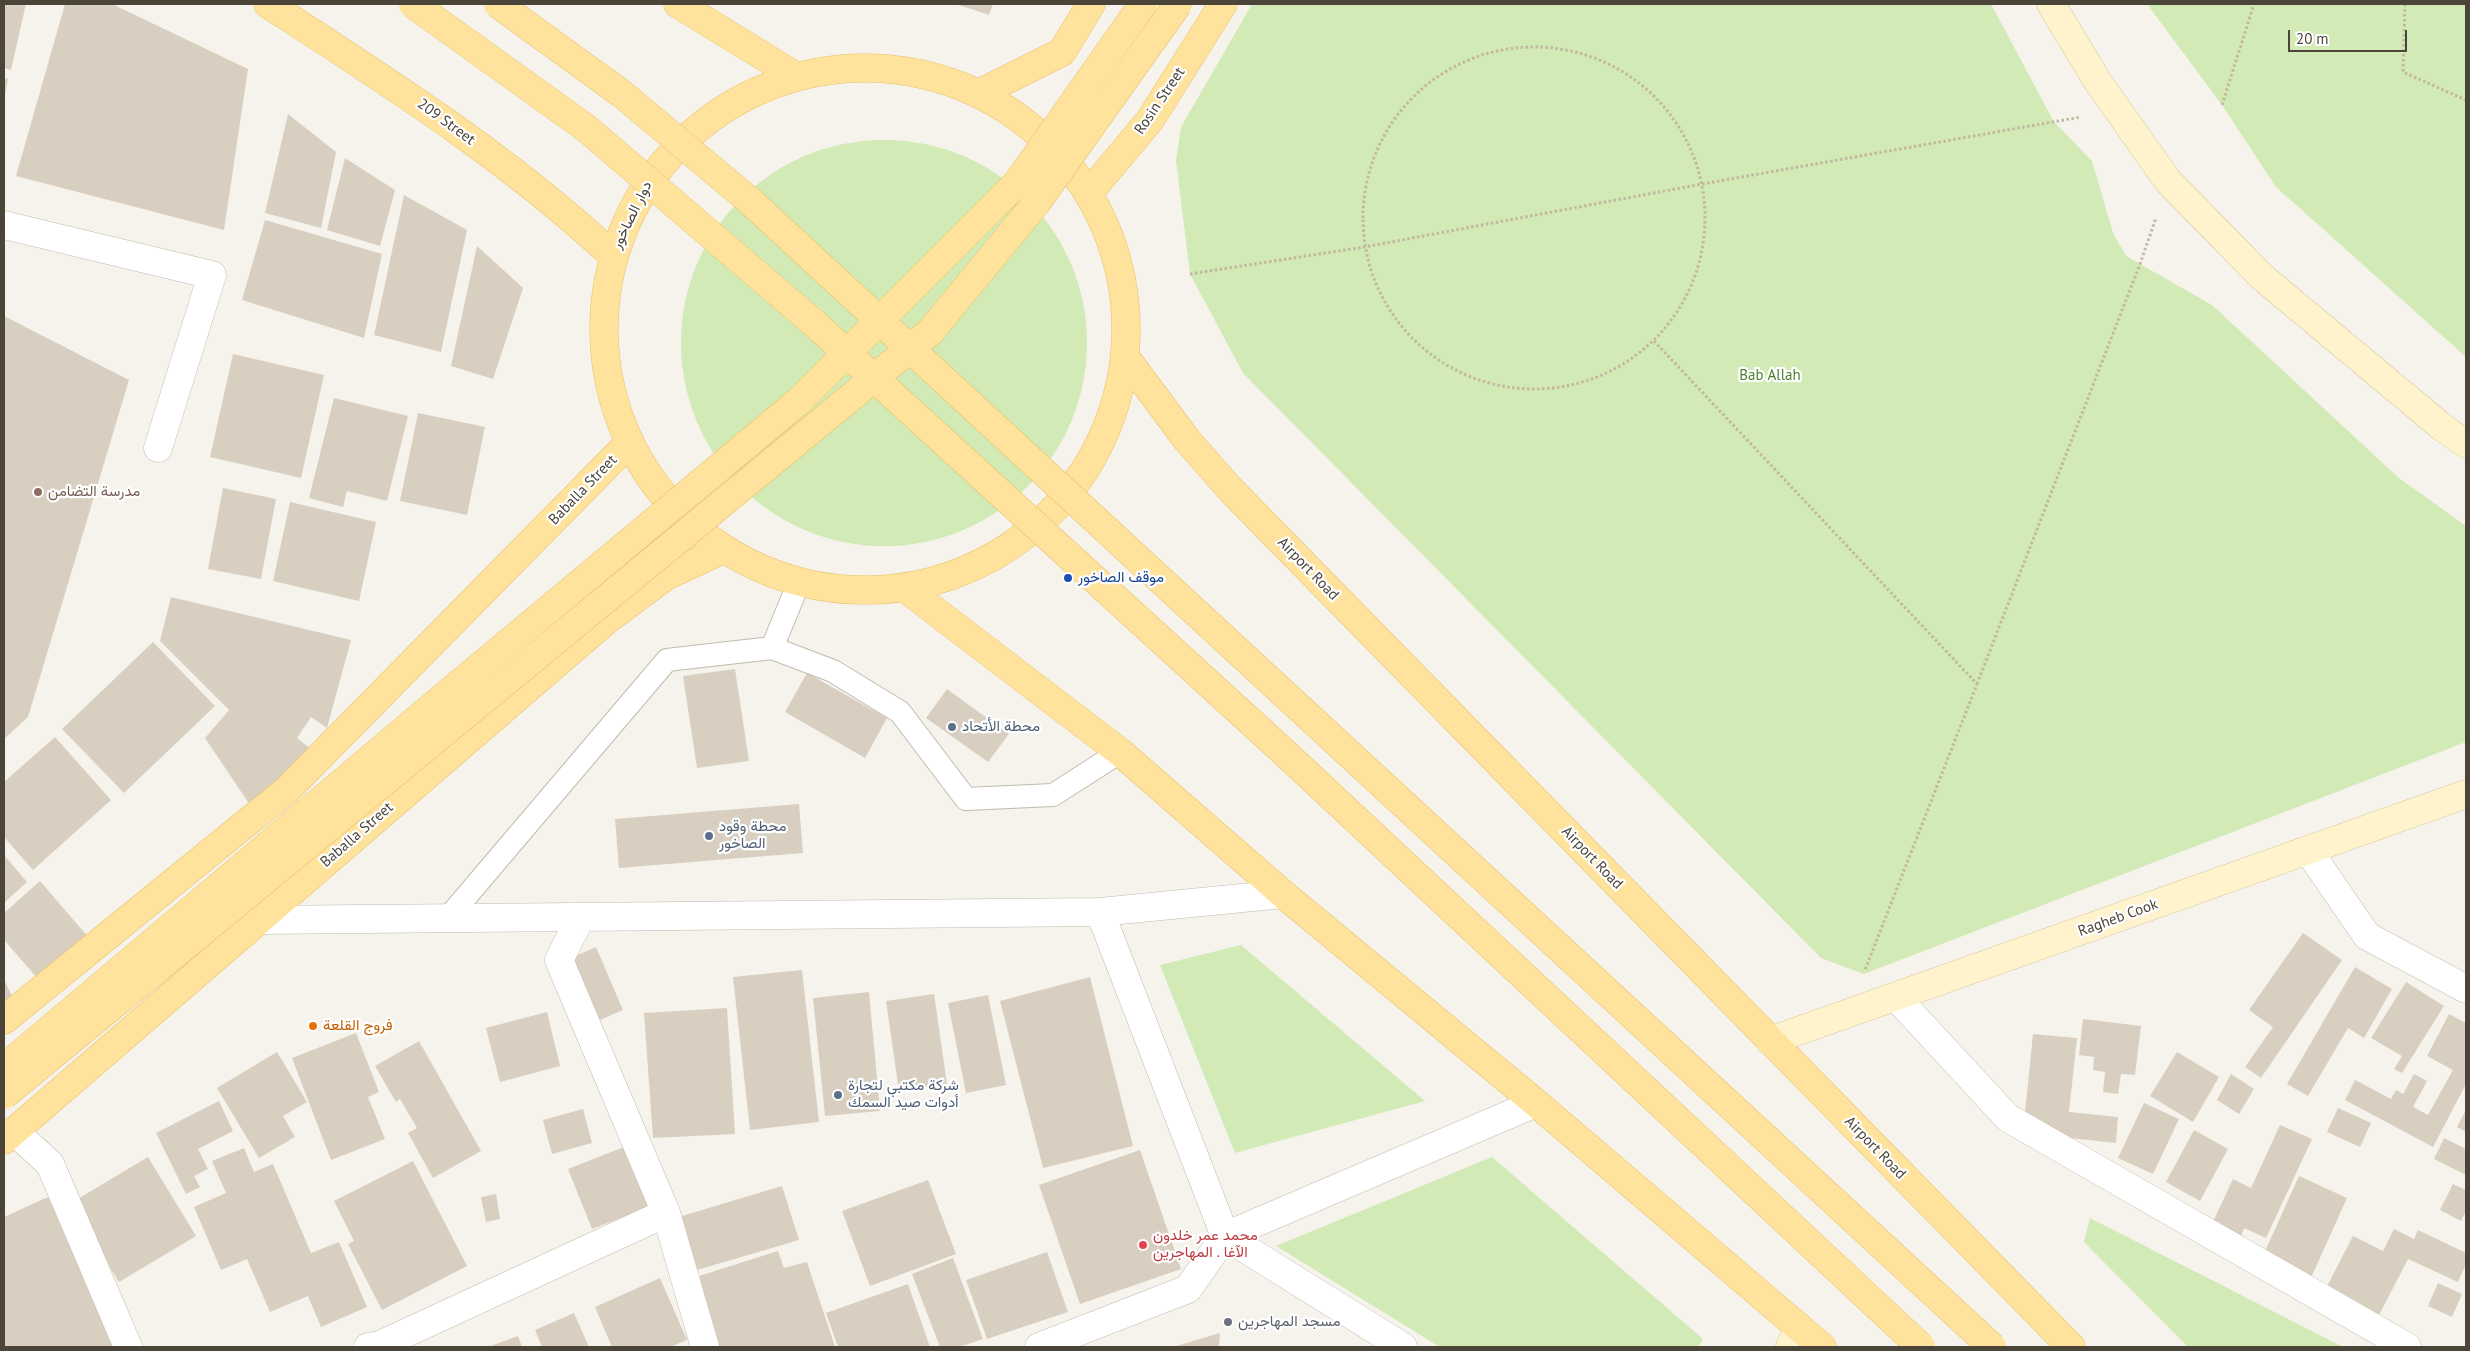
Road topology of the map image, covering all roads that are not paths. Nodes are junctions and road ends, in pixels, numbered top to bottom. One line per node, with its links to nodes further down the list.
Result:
1 (268, 4): 14 (main road, 209 Street)
2 (413, 4): 48 (main road, bridge)
3 (498, 4): 49 (main road, bridge)
4 (678, 4): 10 (main road)
5 (1091, 4): 11 (main road)
6 (1143, 4): 35 (main road, bridge)
7 (1178, 4): 36 (main road, bridge)
8 (1223, 4): 12 (main road, Rosin Street)
9 (2051, 4): 17 (main road)
10 (794, 75): 11 (main road, دوار الصاخور); 14 (main road, دوار الصاخور)
11 (980, 93): 12 (main road, دوار الصاخور)
12 (1090, 193): 15 (main road, دوار الصاخور)
13 (4, 225): 18 (street)
14 (612, 255): 16 (main road, دوار الصاخور)
15 (1126, 358): 21 (main road, دوار الصاخور); 34 (main road, Airport Road)
16 (629, 443): 19 (main road, دوار الصاخور); 33 (main road, Baballa Street)
17 (2466, 444)
18 (158, 448)
19 (724, 549): 20 (main road, دوار الصاخور); 30 (main road, Baballa Street)
20 (799, 582): 21 (main road, دوار الصاخور); 22 (lane)
21 (905, 588): 23 (main road)
22 (772, 648): 23 (lane); 29 (lane)
23 (1120, 752): 26 (main road)
24 (2466, 794): 25 (main road, Ragheb Cook)
25 (2308, 850): 31 (street); 32 (main road, Ragheb Cook)
26 (1283, 894): 27 (street); 37 (main road)
27 (1100, 912): 28 (street); 40 (street)
28 (581, 917): 29 (street); 39 (street)
29 (447, 919): 30 (street)
30 (258, 920): 38 (main road, Baballa Street)
31 (2466, 989)
32 (1896, 996): 34 (main road, Ragheb Cook); 51 (street)
33 (4, 1020)
34 (1770, 1040): 50 (main road, Airport Road)
35 (4, 1068)
36 (4, 1095)
37 (1536, 1103): 40 (street); 41 (main road)
38 (9, 1136): 42 (street)
39 (666, 1213): 43 (street); 44 (street)
40 (1225, 1236): 45 (street); 46 (street)
41 (1795, 1337): 47 (main road)
42 (128, 1347)
43 (368, 1347)
44 (705, 1347)
45 (1039, 1347)
46 (1403, 1347)
47 (1822, 1347)
48 (1921, 1347)
49 (1992, 1347)
50 (2071, 1347)
51 (2407, 1347)

